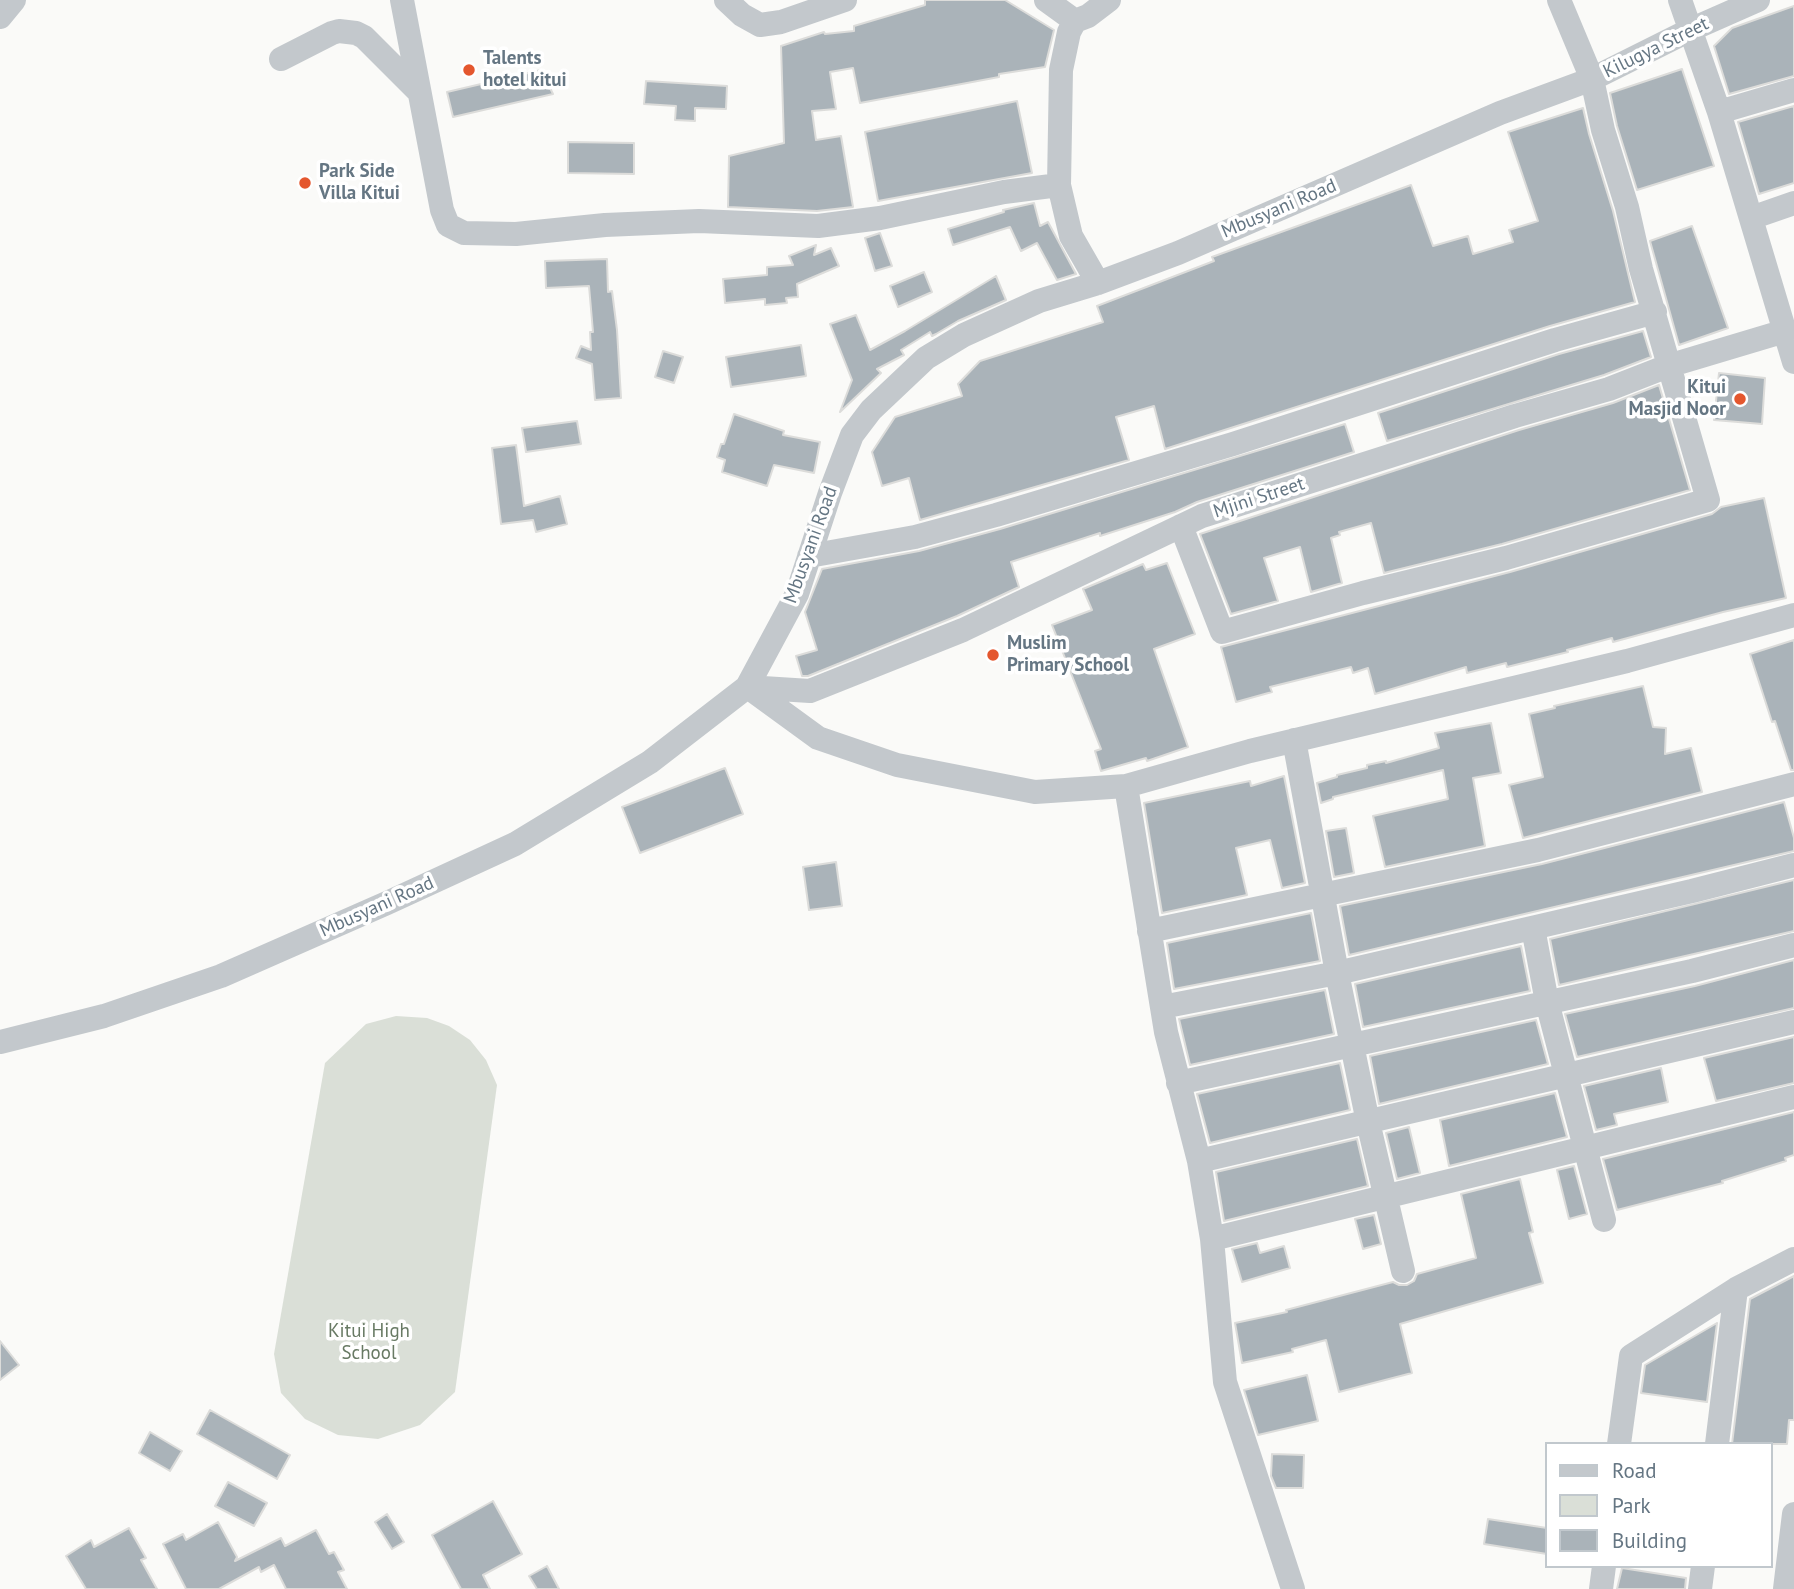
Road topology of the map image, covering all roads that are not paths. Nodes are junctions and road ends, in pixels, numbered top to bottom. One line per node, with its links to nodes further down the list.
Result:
1 (14, 0): 10 (street)
2 (402, 0): 16 (street)
3 (726, 0): 4 (street)
4 (845, 0)
5 (1046, 0): 11 (street)
6 (1109, 0): 11 (street)
7 (1559, 0): 14 (street)
8 (1680, 0): 12 (street)
9 (1758, 0): 12 (street, Kilugya Street)
10 (0, 17)
11 (1075, 21): 18 (street)
12 (1689, 30): 14 (street, Kilugya Street); 17 (street)
13 (281, 59): 16 (street)
14 (1592, 79): 21 (street, Mbusyani Road); 22 (street)
15 (1794, 90): 17 (street)
16 (418, 91): 18 (street)
17 (1719, 112): 20 (street)
18 (1059, 185): 21 (street)
19 (1794, 203): 20 (street)
20 (1751, 218): 23 (street)
21 (1098, 283): 27 (street, Mbusyani Road)
22 (1655, 312): 25 (street); 27 (street)
23 (1785, 331): 24 (street); 25 (street, Mjini Street)
24 (1794, 362)
25 (1668, 366): 26 (street, Mjini Street); 26 (street)
26 (1181, 526): 29 (street, Mjini Street)
27 (809, 556): 29 (street, Mbusyani Road)
28 (1794, 615): 30 (street)
29 (747, 687): 31 (street); 42 (street, Mbusyani Road)
30 (1294, 740): 31 (street); 34 (street)
31 (1126, 786): 36 (street)
32 (1792, 791): 34 (street)
33 (1794, 865): 35 (street)
34 (1321, 895): 36 (street); 38 (street)
35 (1534, 928): 38 (street); 39 (street)
36 (1149, 931): 40 (street)
37 (1794, 944): 39 (street)
38 (1337, 973): 40 (street); 43 (street)
39 (1548, 1002): 43 (street); 44 (street)
40 (1162, 1007): 45 (street)
41 (1794, 1022): 44 (street)
42 (0, 1042)
43 (1352, 1044): 45 (street); 47 (street)
44 (1566, 1075): 47 (street); 48 (street)
45 (1178, 1083): 49 (street)
46 (1794, 1097): 48 (street)
47 (1368, 1122): 49 (street); 50 (street)
48 (1584, 1148): 50 (street); 51 (street)
49 (1199, 1161): 52 (street)
50 (1384, 1198): 52 (street); 54 (street)
51 (1604, 1220)
52 (1212, 1239): 61 (street)
53 (1794, 1259): 55 (street)
54 (1403, 1271)
55 (1736, 1289): 56 (street); 57 (street)
56 (1619, 1442)
57 (1717, 1442)
58 (1794, 1514): 64 (street)
59 (1604, 1568): 62 (street)
60 (1703, 1568): 63 (street)
61 (1293, 1589)
62 (1601, 1589)
63 (1700, 1589)
64 (1785, 1589)

